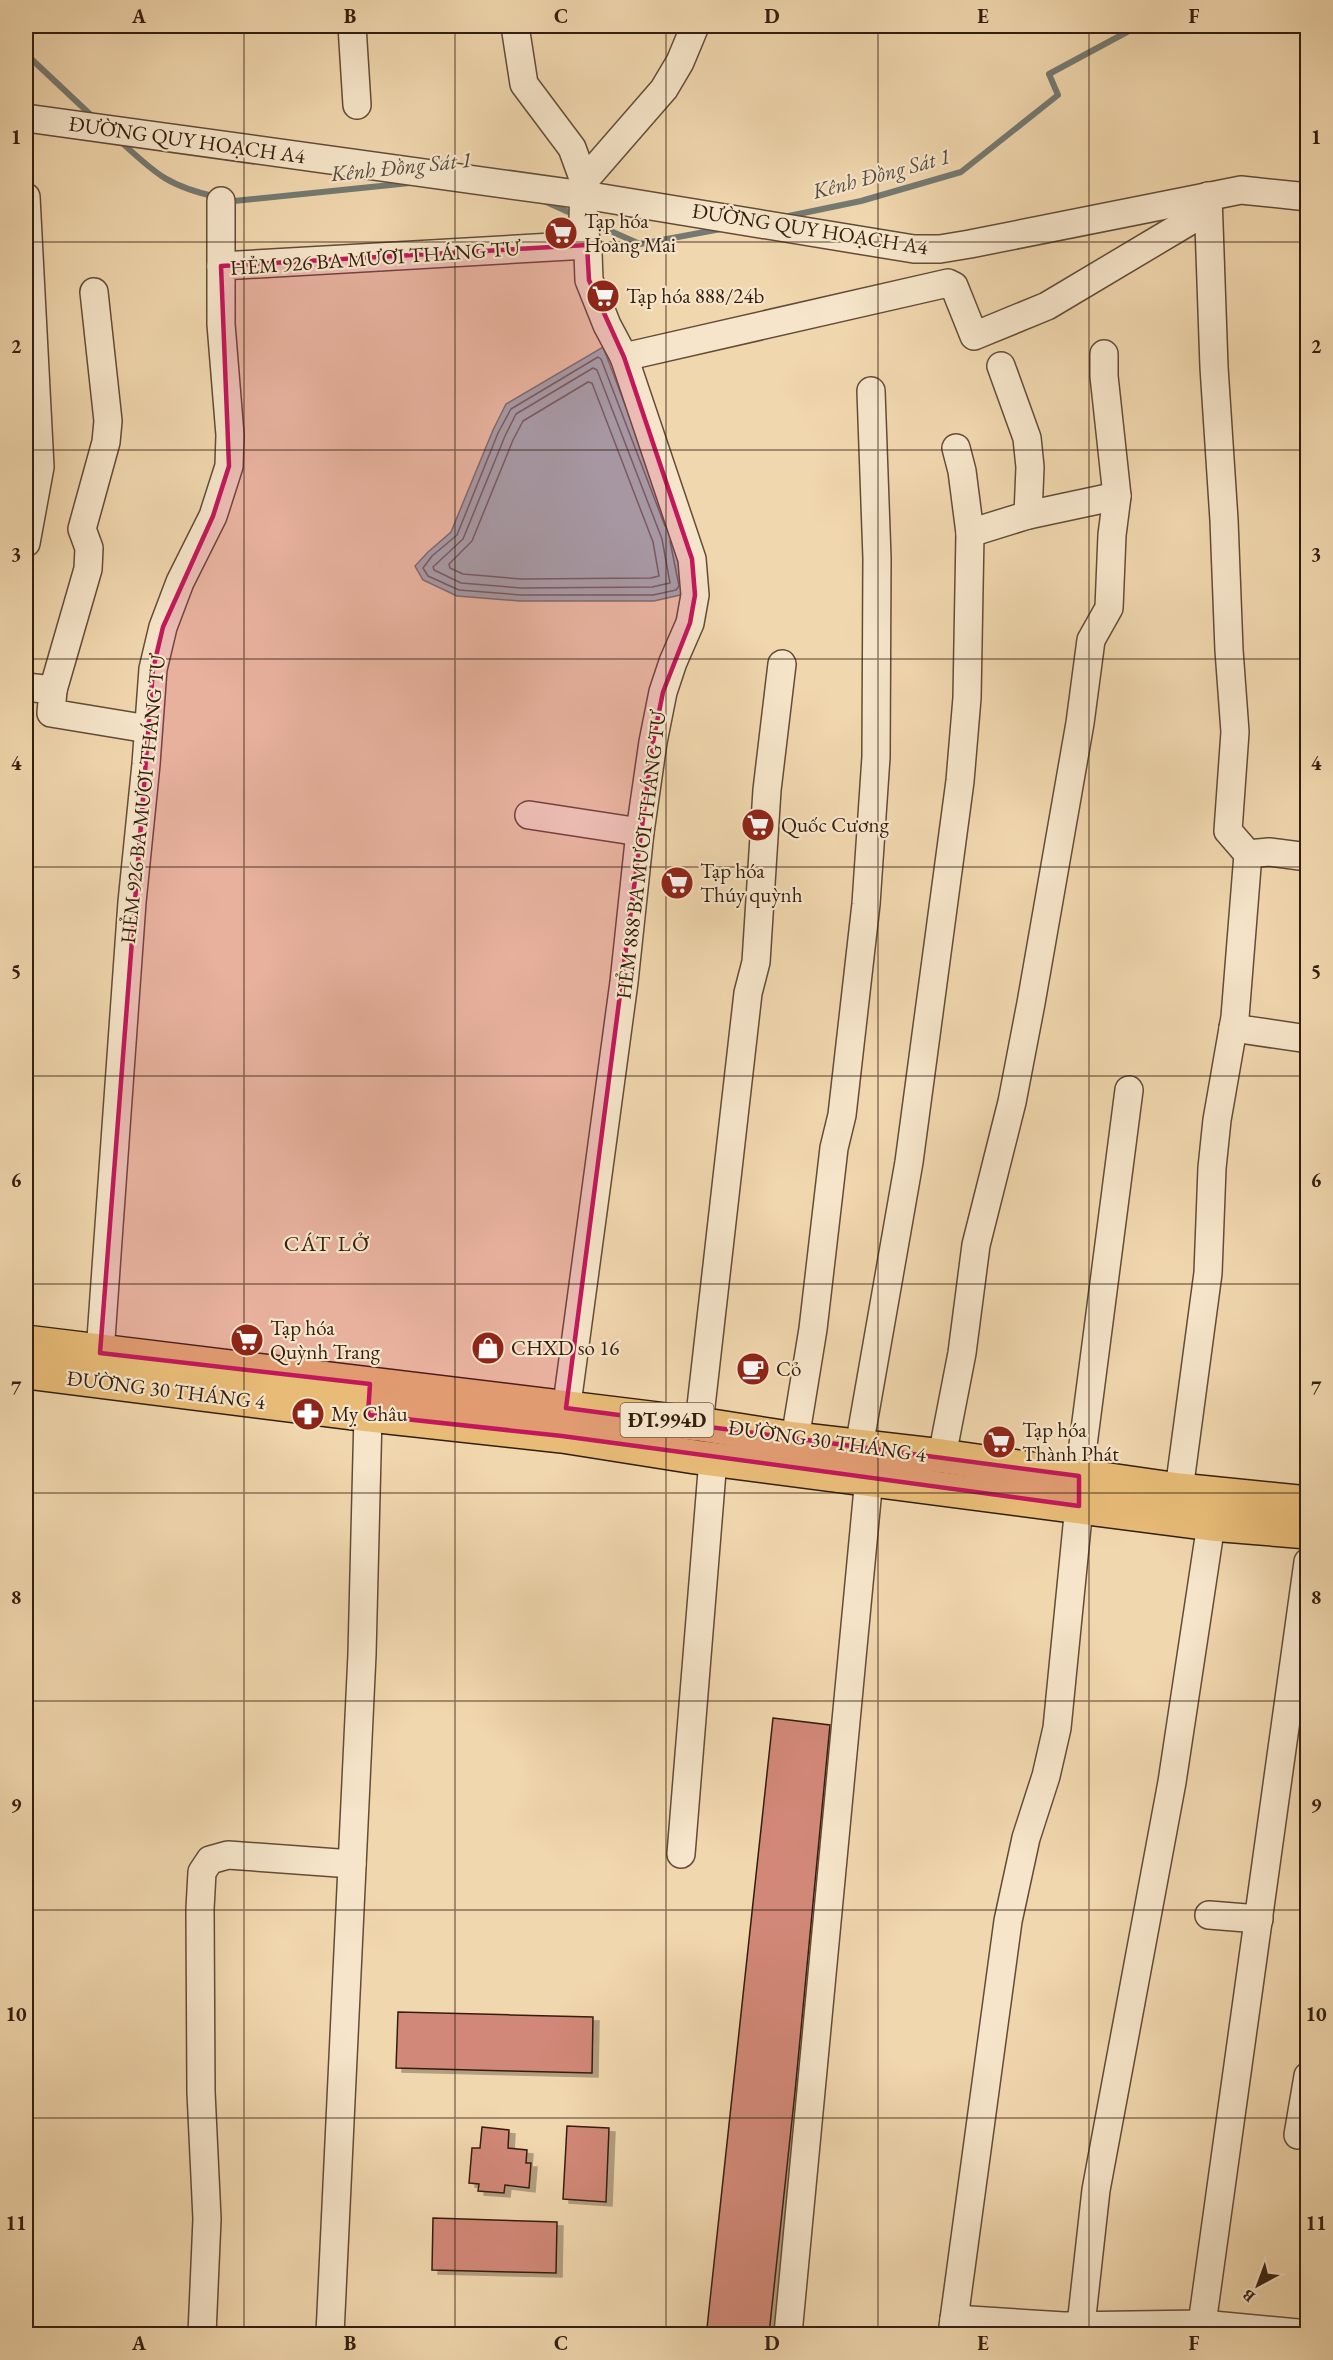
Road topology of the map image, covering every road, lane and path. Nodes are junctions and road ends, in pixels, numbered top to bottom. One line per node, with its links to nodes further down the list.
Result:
1 (352, 26): 4 (street)
2 (515, 26): 6 (street, HẺM 888 BA MƯƠI THÁNG TƯ)
3 (695, 26): 6 (street)
4 (357, 105)
5 (26, 118): 6 (street, ĐƯỜNG QUY HOẠCH A4)
6 (584, 188): 7 (street, ĐƯỜNG QUY HOẠCH A4); 12 (street, HẺM 888 BA MƯƠI THÁNG TƯ)
7 (1208, 196): 9 (street, ĐƯỜNG QUY HOẠCH A4); 31 (street)
8 (26, 197): 20 (street)
9 (1307, 198)
10 (221, 201): 13 (street)
11 (1188, 222): 16 (street)
12 (587, 245): 13 (street, HẺM 926 BA MƯƠI THÁNG TƯ); 16 (street, HẺM 888 BA MƯƠI THÁNG TƯ)
13 (221, 266): 28 (street, HẺM 926 BA MƯƠI THÁNG TƯ)
14 (94, 292): 27 (street)
15 (1104, 354): 21 (street)
16 (624, 357): 30 (street, HẺM 888 BA MƯƠI THÁNG TƯ)
17 (1001, 366): 22 (street)
18 (871, 391): 43 (street)
19 (956, 448): 23 (street)
20 (33, 465): 24 (street)
21 (1117, 496): 22 (street); 45 (street)
22 (1028, 515): 23 (street)
23 (970, 533): 44 (street)
24 (26, 543)
25 (782, 664): 42 (street)
26 (26, 687): 27 (street)
27 (53, 690): 28 (street)
28 (147, 729): 37 (street, HẺM 926 BA MƯƠI THÁNG TƯ)
29 (529, 815): 30 (street)
30 (640, 832): 41 (street, HẺM 888 BA MƯƠI THÁNG TƯ)
31 (1248, 854): 32 (street); 33 (street)
32 (1308, 857)
33 (1233, 1028): 34 (street); 48 (street)
34 (1308, 1039)
35 (1129, 1090): 49 (street)
36 (26, 1342): 37 (main road, ĐƯỜNG 30 THÁNG 4 / ĐT.994D)
37 (100, 1353): 39 (main road, ĐƯỜNG 30 THÁNG 4 / ĐT.994D)
38 (26, 1372): 40 (main road, ĐƯỜNG 30 THÁNG 4 / ĐT.994D)
39 (370, 1384): 40 (main road); 41 (main road, ĐƯỜNG 30 THÁNG 4 / ĐT.994D)
40 (368, 1416): 41 (main road, ĐƯỜNG 30 THÁNG 4 / ĐT.994D); 55 (street)
41 (564, 1422): 42 (main road, ĐƯỜNG 30 THÁNG 4 / ĐT.994D); 46 (main road, ĐƯỜNG 30 THÁNG 4 / ĐT.994D)
42 (699, 1424): 43 (main road, ĐƯỜNG 30 THÁNG 4 / ĐT.994D)
43 (795, 1439): 44 (main road, ĐƯỜNG 30 THÁNG 4 / ĐT.994D)
44 (860, 1447): 45 (main road, ĐƯỜNG 30 THÁNG 4 / ĐT.994D)
45 (942, 1456): 49 (main road, ĐƯỜNG 30 THÁNG 4 / ĐT.994D)
46 (713, 1459): 47 (main road, ĐƯỜNG 30 THÁNG 4 / ĐT.994D); 54 (street)
47 (869, 1478): 49 (main road, ĐƯỜNG 30 THÁNG 4 / ĐT.994D); 65 (street)
48 (1179, 1490): 49 (main road, ĐƯỜNG 30 THÁNG 4 / ĐT.994D); 50 (main road, ĐƯỜNG 30 THÁNG 4 / ĐT.994D)
49 (1079, 1491): 51 (main road, ĐƯỜNG 30 THÁNG 4 / ĐT.994D); 60 (street)
50 (1308, 1503)
51 (1211, 1524): 52 (main road, ĐƯỜNG 30 THÁNG 4 / ĐT.994D); 62 (street)
52 (1308, 1532)
53 (1308, 1562): 57 (street)
54 (681, 1854)
55 (352, 1864): 63 (street); 64 (street)
56 (1209, 1915): 57 (street)
57 (1259, 1919): 61 (street)
58 (1308, 2076): 59 (street)
59 (1298, 2135)
60 (953, 2327): 62 (street)
61 (1192, 2327): 62 (street); 66 (street)
62 (1081, 2330)
63 (202, 2334)
64 (330, 2334)
65 (788, 2334)
66 (1308, 2334)

